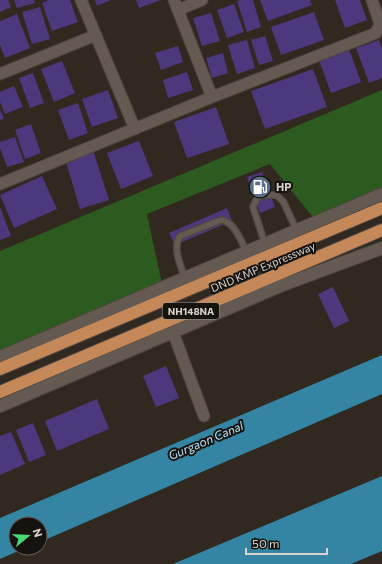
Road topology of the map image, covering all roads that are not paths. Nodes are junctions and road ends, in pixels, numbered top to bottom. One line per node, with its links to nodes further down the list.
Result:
1 (81, 0): 5 (street)
2 (202, 0): 4 (street)
3 (372, 0): 7 (street)
4 (176, 5): 7 (street)
5 (96, 35): 6 (street); 8 (street)
6 (0, 74)
7 (212, 97): 8 (street)
8 (135, 129): 9 (street)
9 (0, 184)
10 (382, 194): 13 (street)
11 (382, 208): 20 (highway, DND KMP Expressway / NH148NA)
12 (382, 230): 21 (highway, DND KMP Expressway / NH148NA)
13 (297, 231): 14 (street); 14 (lane)
14 (265, 244): 16 (street)
15 (382, 248): 18 (street)
16 (247, 252): 17 (street); 17 (lane)
17 (185, 279): 19 (street)
18 (173, 332): 22 (street); 23 (street)
19 (0, 357)
20 (0, 369)
21 (0, 392)
22 (0, 406)
23 (204, 416)

